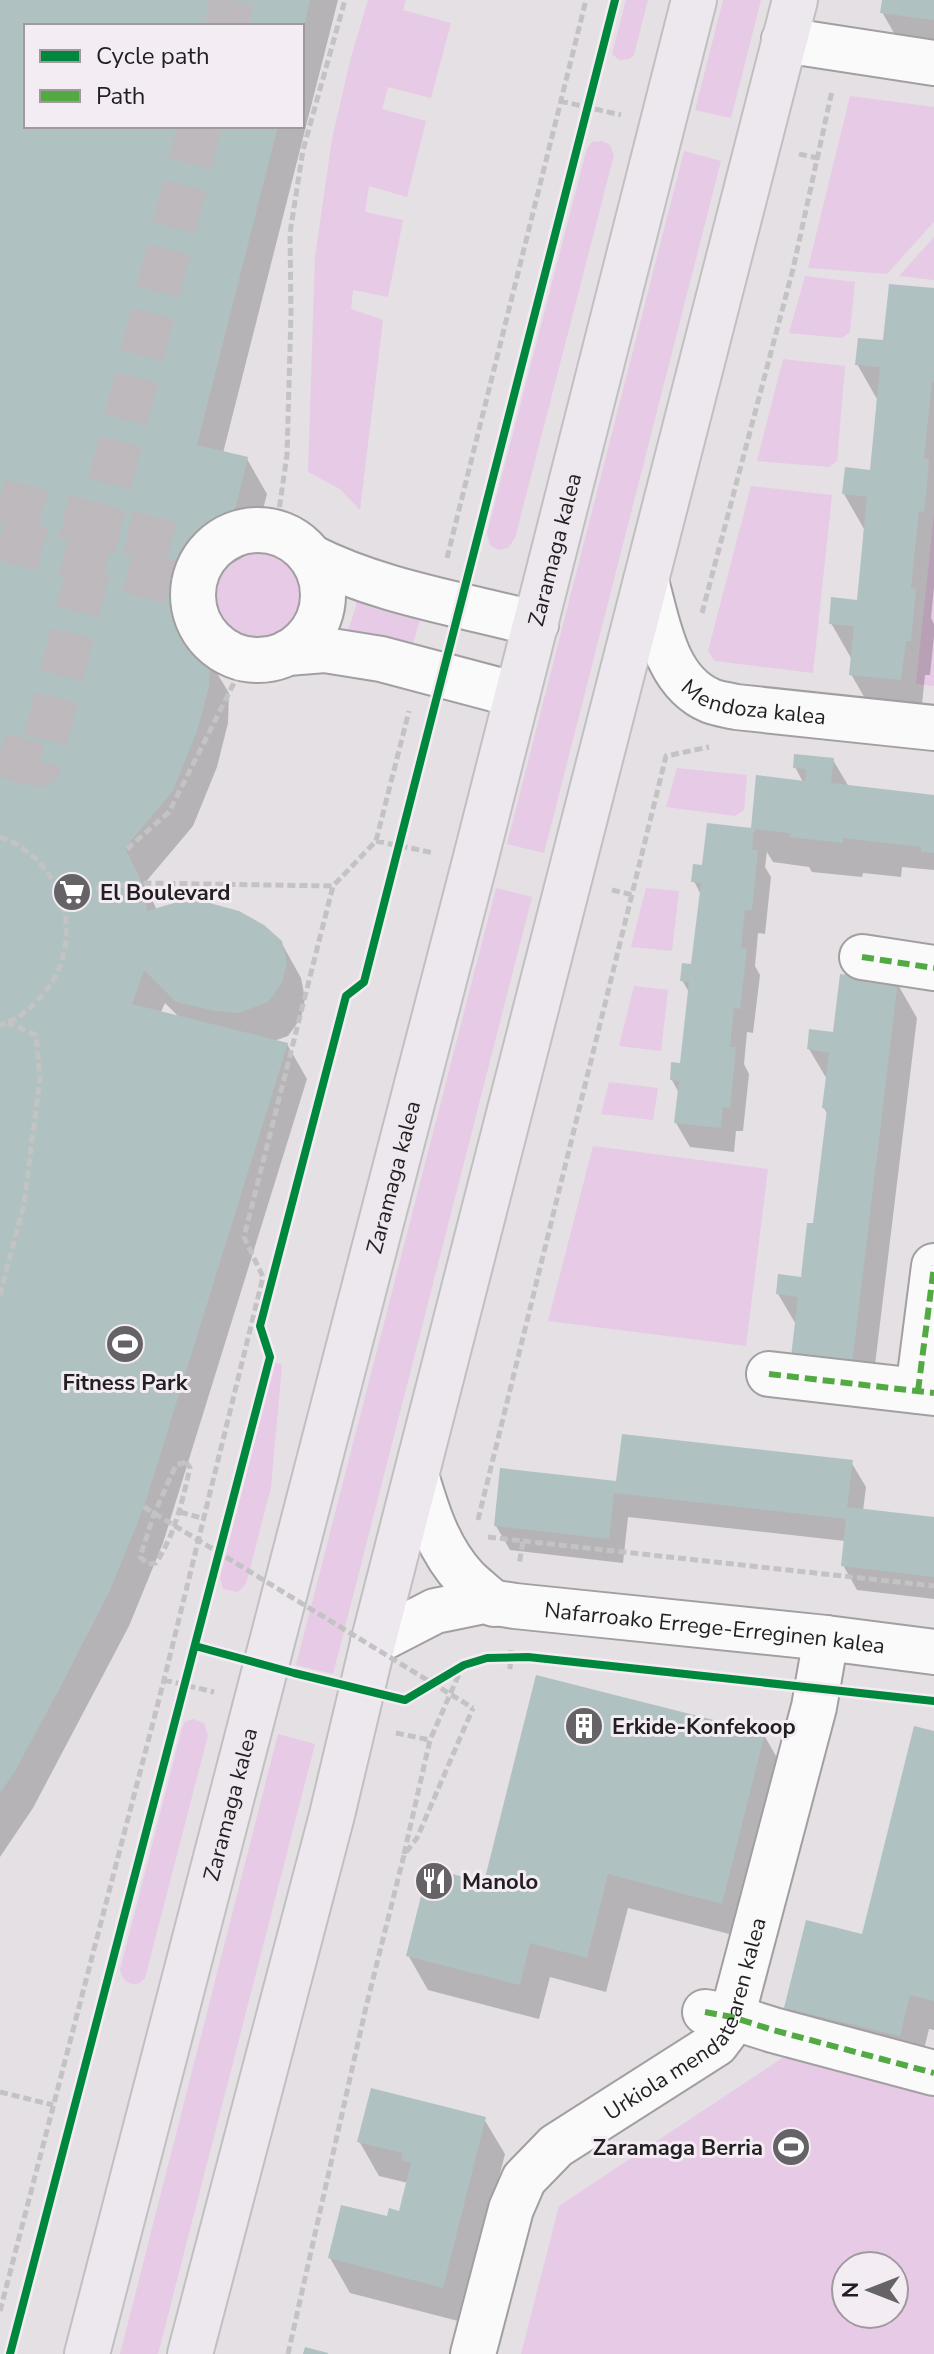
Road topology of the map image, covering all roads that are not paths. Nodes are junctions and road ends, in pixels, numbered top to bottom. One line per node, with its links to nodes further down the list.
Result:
1 (694, 0): 6 (main road, Zaramaga kalea)
2 (789, 20): 3 (street); 5 (main road)
3 (934, 63)
4 (293, 544): 6 (street); 7 (street); 7 (street)
5 (646, 581): 9 (street, Mendoza kalea); 15 (main road)
6 (536, 624): 8 (main road, Zaramaga kalea)
7 (267, 656): 8 (street)
8 (517, 695): 22 (main road, Zaramaga kalea)
9 (934, 728)
10 (862, 957): 11 (street)
11 (934, 968)
12 (934, 1266): 14 (street)
13 (769, 1374): 14 (street)
14 (926, 1392)
15 (417, 1478): 16 (street); 18 (main road)
16 (504, 1605): 17 (street, Nafarroako Errege-Erreginen kalea); 18 (street, Nafarroako Errege-Erreginen kalea)
17 (826, 1638): 19 (street, Nafarroako Errege-Erreginen kalea); 20 (street, Urkiola mendatearen kalea)
18 (373, 1643): 23 (main road)
19 (934, 1652)
20 (718, 2015): 21 (street); 24 (street, Urkiola mendatearen kalea)
21 (934, 2073)
22 (87, 2354)
23 (190, 2354)
24 (473, 2354)

